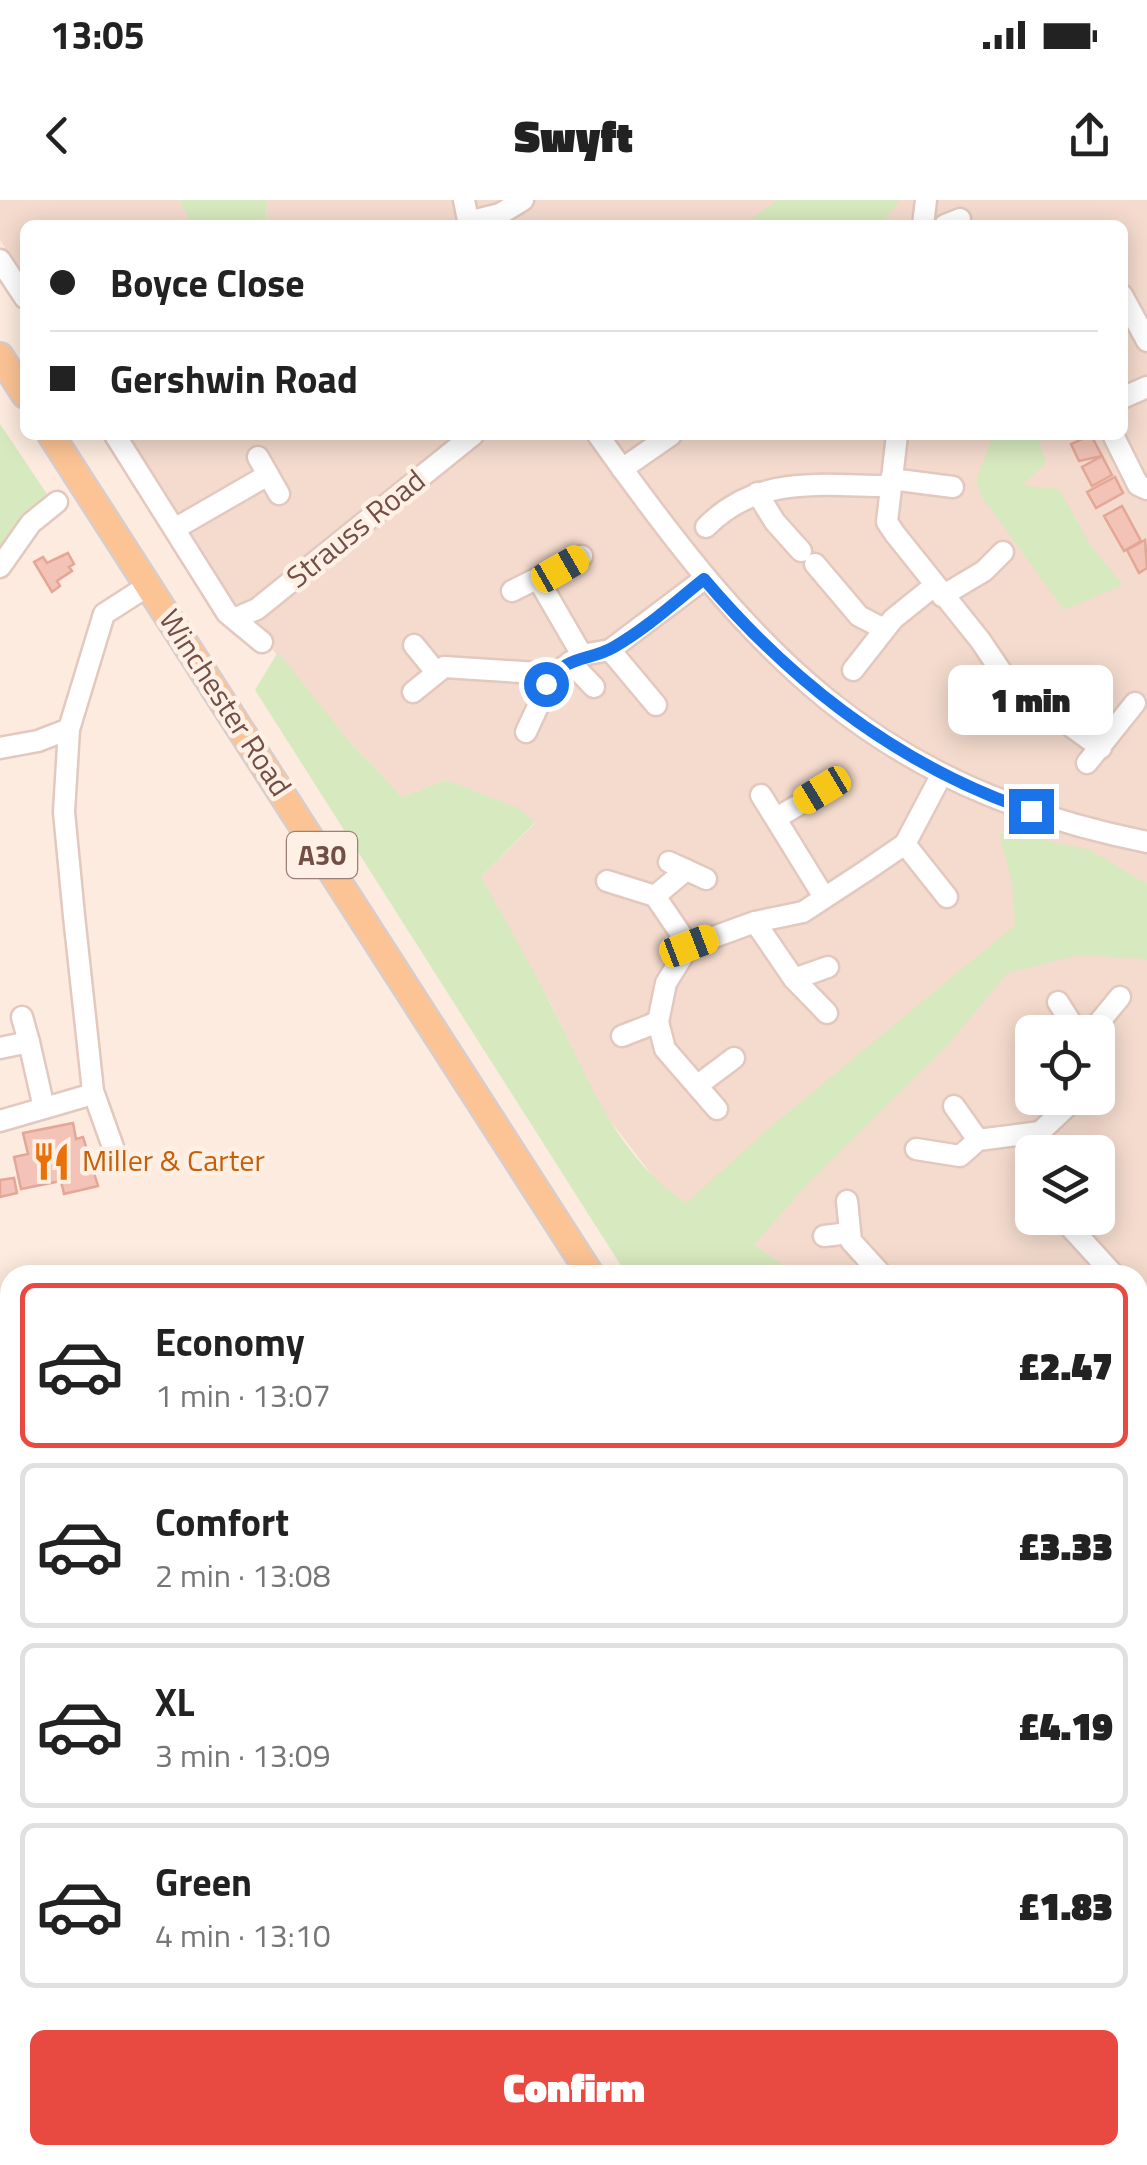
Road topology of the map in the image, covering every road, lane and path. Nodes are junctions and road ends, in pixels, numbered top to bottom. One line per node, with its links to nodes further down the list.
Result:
1 (523, 200): 2 (street)
2 (479, 220)
3 (0, 260): 4 (street)
4 (20, 290)
5 (1128, 306): 6 (street)
6 (1147, 341)
7 (0, 356): 8 (main road)
8 (20, 387)
9 (54, 440): 30 (main road, Winchester Road / A30)
10 (118, 440): 24 (street)
11 (468, 440): 33 (street, Strauss Road)
12 (602, 440): 16 (street)
13 (664, 440): 16 (street)
14 (896, 440): 17 (street)
15 (1116, 440): 19 (street)
16 (622, 469): 28 (street)
17 (890, 483): 18 (street); 20 (street); 32 (street)
18 (953, 487)
19 (1147, 489)
20 (757, 492): 23 (street); 34 (street)
21 (280, 494): 24 (street)
22 (58, 502): 27 (street)
23 (706, 526)
24 (176, 528): 33 (street)
25 (1002, 552): 32 (street)
26 (582, 556): 29 (street)
27 (0, 567)
28 (704, 579): 37 (street); 48 (street)
29 (539, 581): 31 (street); 38 (street)
30 (149, 584): 45 (street); 90 (main road, Winchester Road / A30)
31 (512, 591)
32 (938, 591): 34 (street); 43 (street)
33 (236, 618): 35 (street)
34 (884, 629): 39 (street)
35 (262, 642)
36 (414, 644): 40 (street)
37 (610, 650): 38 (street); 44 (street)
38 (568, 664): 40 (street); 41 (street); 46 (street)
39 (853, 670)
40 (436, 672): 42 (street)
41 (594, 687)
42 (413, 692)
43 (1135, 703)
44 (656, 705)
45 (69, 729): 47 (street); 75 (street)
46 (526, 732)
47 (0, 748)
48 (942, 774): 52 (street); 53 (street)
49 (822, 790): 51 (street)
50 (762, 795): 51 (street)
51 (778, 818): 57 (street)
52 (1147, 842)
53 (905, 844): 56 (street); 57 (street)
54 (687, 870): 55 (street)
55 (655, 896): 58 (street); 60 (street)
56 (947, 897)
57 (824, 898): 59 (street)
58 (614, 903)
59 (754, 922): 60 (street); 62 (street)
60 (689, 946): 69 (street)
61 (828, 967): 62 (street)
62 (794, 979): 65 (street)
63 (1120, 997): 67 (street)
64 (1058, 1002): 66 (street)
65 (827, 1013)
66 (1066, 1015)
67 (1105, 1015)
68 (22, 1018): 71 (street)
69 (658, 1022): 70 (street); 74 (street)
70 (622, 1036)
71 (29, 1042): 72 (street); 77 (street)
72 (0, 1048)
73 (734, 1058): 74 (street)
74 (698, 1085): 78 (street)
75 (93, 1094): 77 (street); 84 (street)
76 (954, 1106): 82 (street)
77 (44, 1108): 80 (street)
78 (718, 1109)
79 (1063, 1115): 81 (street)
80 (0, 1120)
81 (1047, 1135)
82 (978, 1140): 83 (street); 85 (street)
83 (1015, 1141)
84 (112, 1147)
85 (916, 1149)
86 (847, 1201): 87 (street)
87 (849, 1233): 89 (street); 91 (street)
88 (1078, 1235): 92 (street)
89 (824, 1236)
90 (585, 1265)
91 (872, 1265)
92 (1105, 1265)

